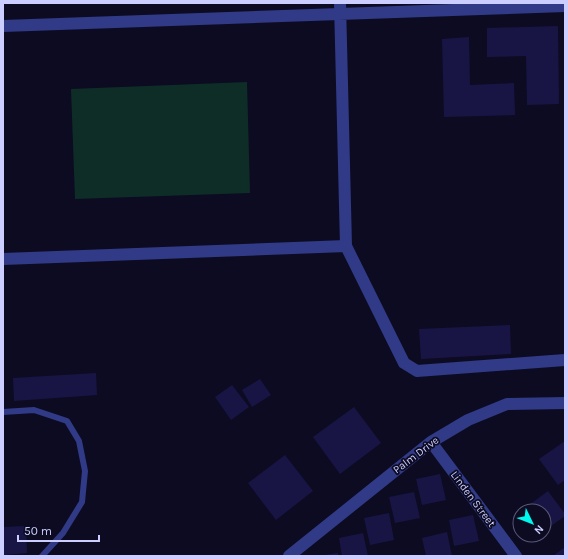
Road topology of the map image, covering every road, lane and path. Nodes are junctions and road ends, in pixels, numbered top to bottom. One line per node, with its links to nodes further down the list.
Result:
1 (565, 6): 2 (street)
2 (340, 8): 3 (street); 4 (street)
3 (3, 26)
4 (346, 246): 5 (street); 6 (street)
5 (3, 259)
6 (565, 360)
7 (565, 403): 9 (street, Palm Drive)
8 (3, 412): 10 (lane)
9 (431, 442): 11 (street, Palm Drive); 12 (street, Linden Street)
10 (42, 556)
11 (289, 556)
12 (516, 556)

